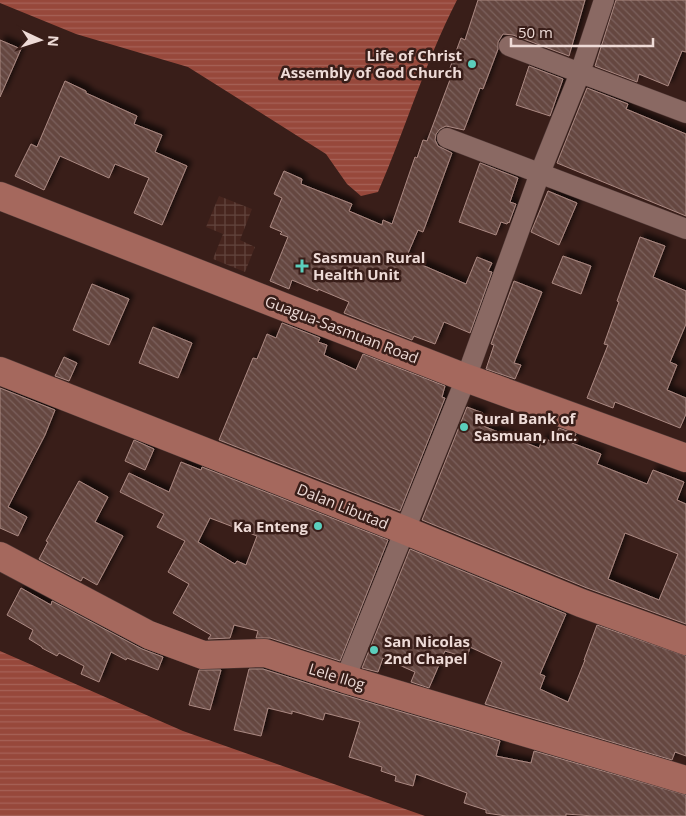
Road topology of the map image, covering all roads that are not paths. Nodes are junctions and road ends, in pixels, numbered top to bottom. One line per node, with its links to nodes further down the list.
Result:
1 (604, 0): 3 (street)
2 (510, 46): 3 (street)
3 (580, 73): 4 (street); 6 (street)
4 (686, 113)
5 (447, 138): 6 (street)
6 (540, 173): 8 (street); 10 (street)
7 (0, 196): 10 (street, Guagua-Sasmuan Road)
8 (686, 229)
9 (0, 371): 12 (street, Dalan Libutad)
10 (466, 378): 11 (street, Guagua-Sasmuan Road); 12 (street)
11 (686, 458)
12 (404, 530): 14 (street, Dalan Libutad); 15 (street)
13 (0, 556): 15 (street, Lele Ilog)
14 (686, 641)
15 (345, 679): 16 (street, Lele Ilog)
16 (686, 780)

